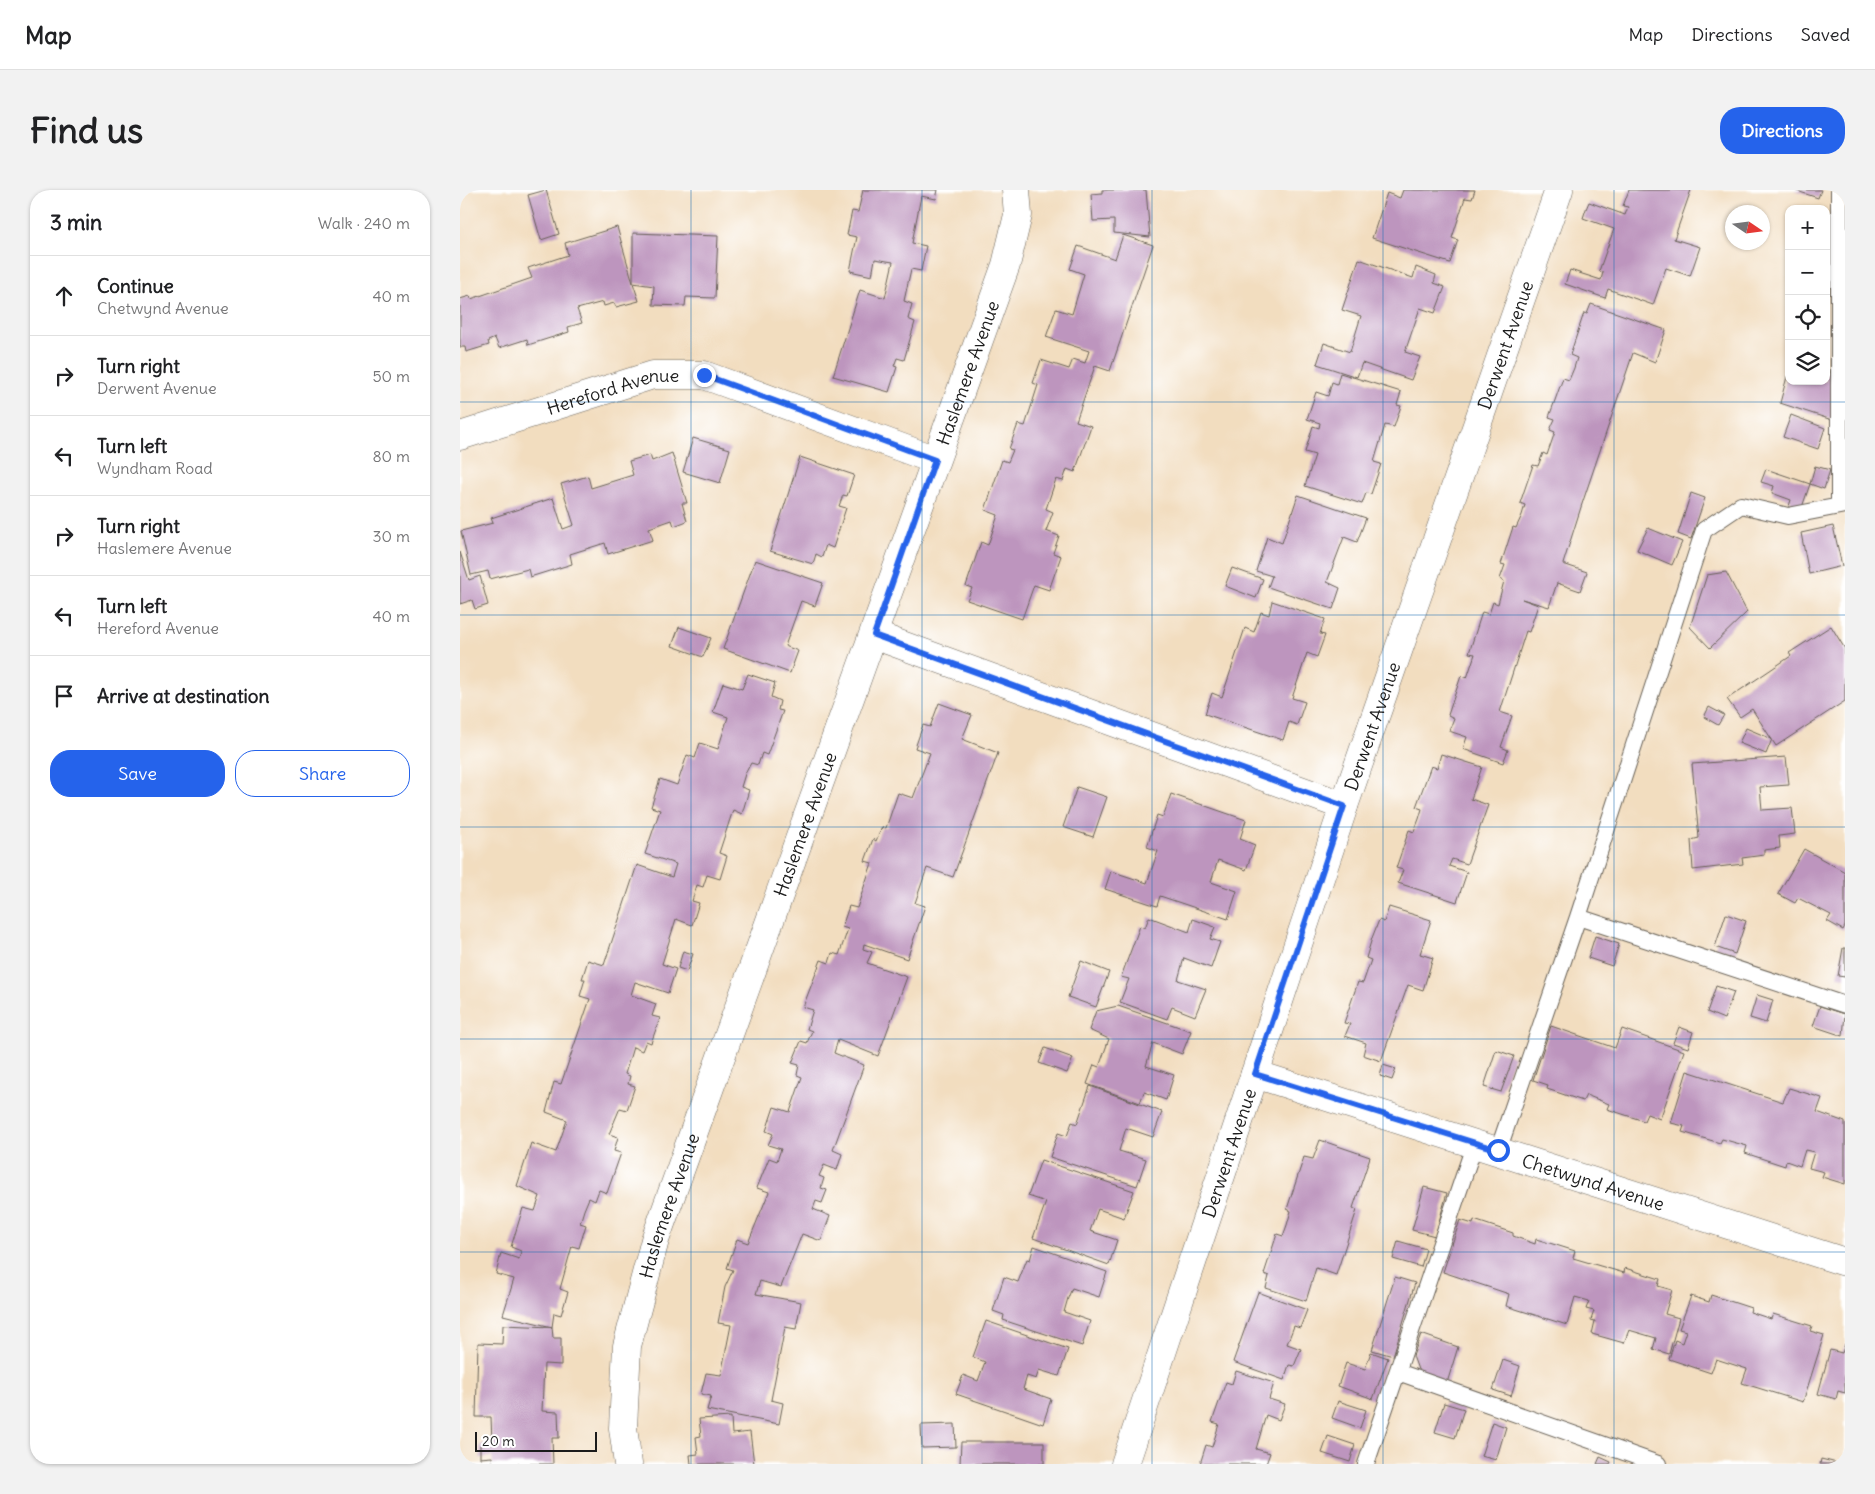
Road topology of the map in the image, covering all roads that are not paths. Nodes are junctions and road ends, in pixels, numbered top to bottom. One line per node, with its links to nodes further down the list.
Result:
1 (1016, 190): 5 (street, Haslemere Avenue)
2 (1558, 190): 8 (street, Derwent Avenue)
3 (1839, 190): 6 (lane)
4 (460, 436): 5 (street, Hereford Avenue)
5 (935, 460): 7 (street, Haslemere Avenue)
6 (1842, 505): 9 (lane)
7 (874, 635): 8 (street); 15 (street, Haslemere Avenue)
8 (1344, 806): 11 (street, Derwent Avenue)
9 (1578, 918): 10 (lane); 12 (lane)
10 (1845, 1005)
11 (1255, 1074): 12 (street, Chetwynd Avenue); 16 (street, Derwent Avenue)
12 (1486, 1147): 13 (street, Chetwynd Avenue); 14 (lane)
13 (1845, 1262)
14 (1398, 1372): 17 (lane); 18 (lane)
15 (628, 1464)
16 (1125, 1464)
17 (1366, 1464)
18 (1658, 1464)

